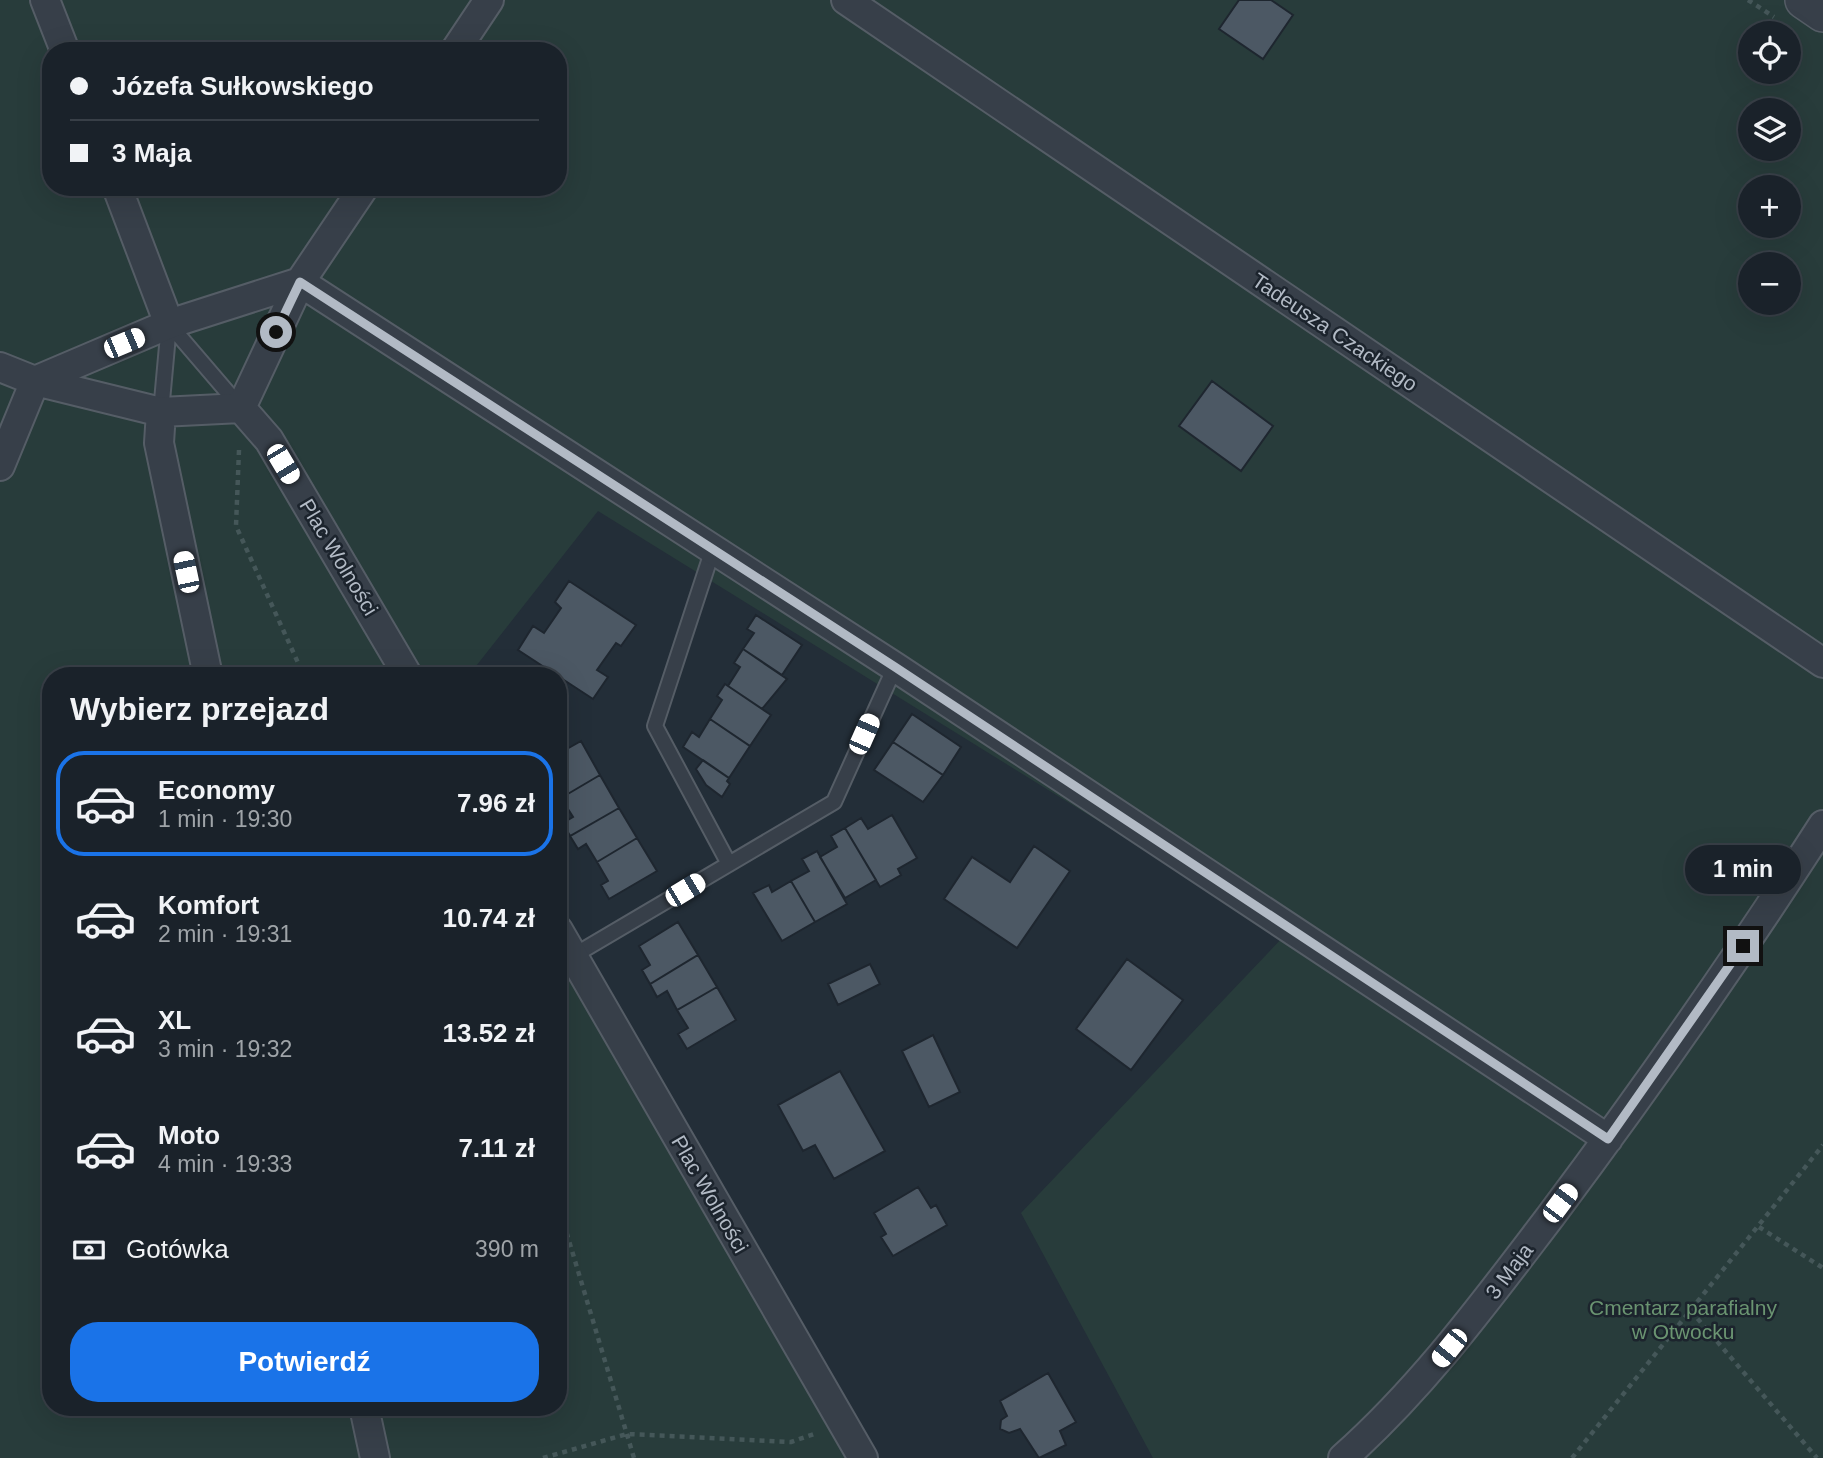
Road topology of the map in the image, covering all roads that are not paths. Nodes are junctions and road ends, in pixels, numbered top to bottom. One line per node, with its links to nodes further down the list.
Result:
1 (45, 0): 6 (street)
2 (489, 0): 7 (street)
3 (846, 0): 18 (street, Tadeusza Czackiego)
4 (1804, 0): 5 (street)
5 (1823, 13)
6 (61, 42)
7 (461, 42)
8 (120, 196): 11 (street)
9 (358, 196): 10 (street)
10 (300, 282): 11 (street); 14 (street); 17 (street)
11 (169, 324): 13 (street); 14 (lane); 15 (lane)
12 (0, 367): 13 (street)
13 (34, 381): 15 (street); 16 (street)
14 (241, 408): 15 (street); 20 (street, Plac Wolności)
15 (161, 412): 19 (street)
16 (0, 467)
17 (713, 549): 21 (street); 23 (lane)
18 (1823, 663)
19 (206, 667)
20 (403, 667)
21 (895, 667): 23 (lane); 26 (street)
22 (1823, 825): 26 (street, 3 Maja)
23 (729, 864): 25 (lane)
24 (567, 946): 25 (street, Plac Wolności)
25 (573, 956): 29 (street, Plac Wolności)
26 (1608, 1139): 30 (street, 3 Maja)
27 (366, 1416): 28 (street)
28 (375, 1458)
29 (863, 1458)
30 (1343, 1458)

